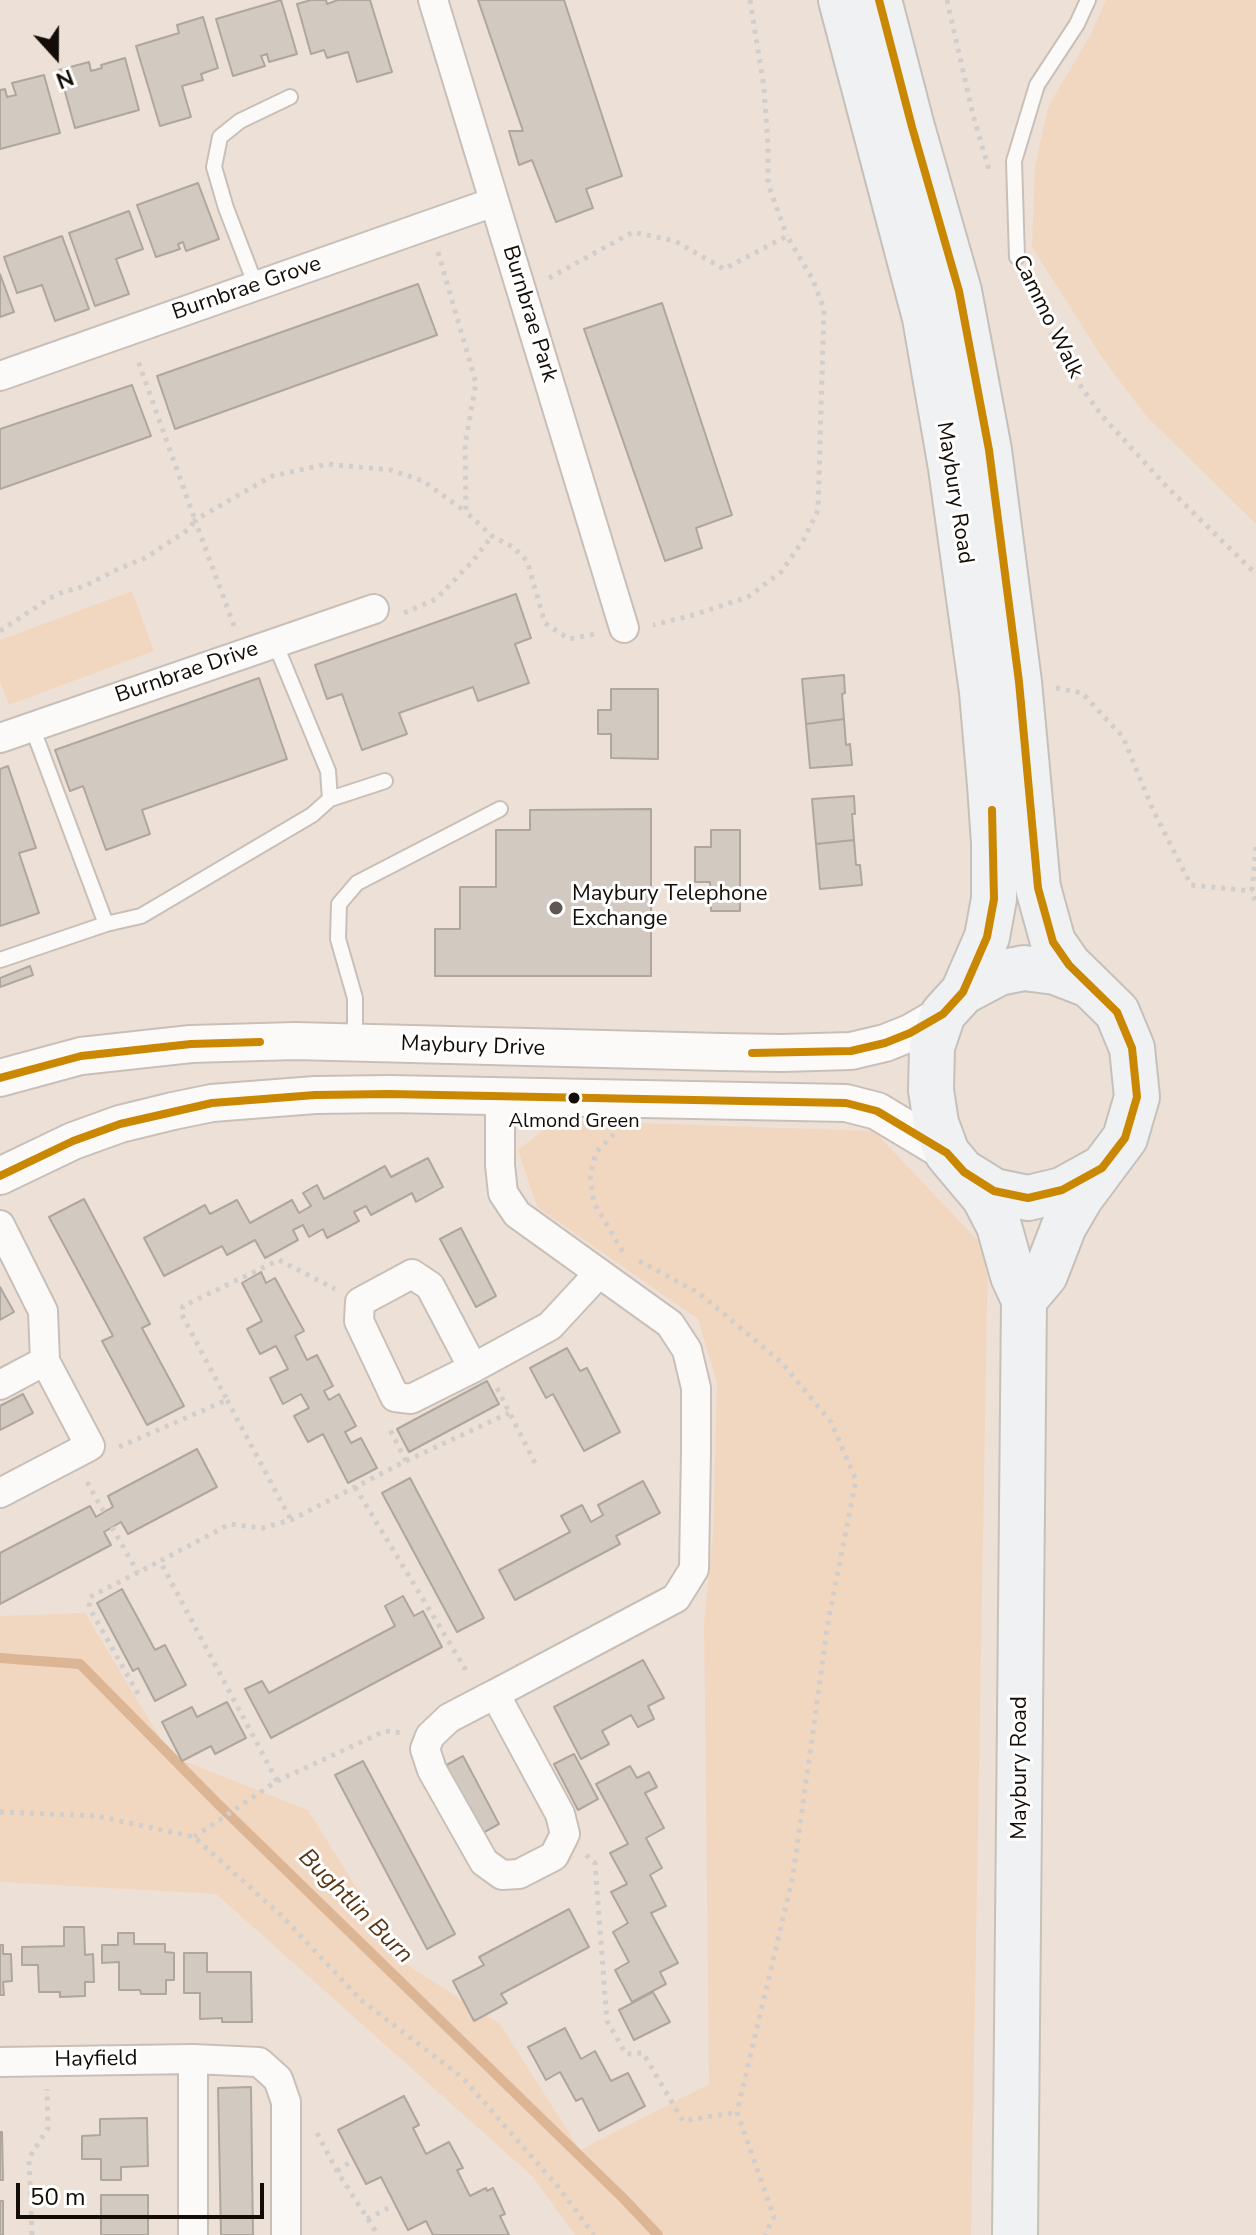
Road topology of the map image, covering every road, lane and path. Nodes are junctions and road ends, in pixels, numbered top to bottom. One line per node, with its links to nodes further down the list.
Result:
1 (433, 0): 9 (street, Burnbrae Park)
2 (750, 0): 11 (path)
3 (841, 0): 39 (main road, Maybury Road)
4 (879, 0): 27 (main road, Maybury Road)
5 (947, 0): 8 (path)
6 (1088, 0): 12 (lane)
7 (290, 97): 13 (lane)
8 (989, 173)
9 (494, 202): 10 (street, Burnbrae Grove); 14 (street, Burnbrae Park)
10 (429, 224): 13 (street, Burnbrae Grove); 17 (path)
11 (787, 236): 14 (path); 22 (path)
12 (1017, 257): 20 (path, Cammo Walk)
13 (256, 286): 15 (street, Burnbrae Grove)
14 (522, 293): 22 (street, Burnbrae Park)
15 (127, 331): 16 (street, Burnbrae Grove); 18 (path)
16 (0, 376)
17 (466, 512): 18 (path); 19 (path)
18 (195, 520): 23 (path); 26 (path)
19 (492, 536): 21 (path); 24 (path)
20 (1256, 574)
21 (374, 609): 25 (street, Burnbrae Drive)
22 (624, 628)
23 (0, 631)
24 (569, 639)
25 (275, 643): 26 (street, Burnbrae Drive); 31 (lane)
26 (244, 654): 28 (street, Burnbrae Drive)
27 (1019, 682): 34 (path); 38 (main road, Maybury Road)
28 (32, 727): 29 (street, Burnbrae Drive); 36 (lane)
29 (0, 738)
30 (385, 781): 31 (lane)
31 (330, 799): 36 (lane)
32 (500, 809): 40 (lane)
33 (1256, 847): 34 (path)
34 (1252, 891): 35 (path)
35 (1256, 903)
36 (106, 924): 37 (lane)
37 (0, 960)
38 (1089, 985): 39 (main road, Maybury Road); 45 (main road, Maybury Road)
39 (953, 1003): 40 (street, Maybury Drive); 44 (main road, Maybury Road)
40 (355, 1043): 41 (street, Maybury Drive)
41 (0, 1078)
42 (500, 1096): 43 (street); 46 (street); 50 (street)
43 (631, 1099): 44 (street); 48 (path)
44 (955, 1163): 45 (main road, Maybury Road); 51 (main road, Maybury Road)
45 (1102, 1168): 51 (main road, Maybury Road)
46 (0, 1176)
47 (0, 1225): 53 (street)
48 (624, 1252)
49 (636, 1259): 79 (path)
50 (599, 1273): 54 (street); 69 (street)
51 (1024, 1300): 90 (main road, Maybury Road)
52 (360, 1302): 54 (street); 56 (street); 57 (path)
53 (45, 1361): 55 (street); 59 (street)
54 (479, 1365): 56 (street); 58 (path)
55 (0, 1385)
56 (395, 1397): 60 (path)
57 (227, 1400): 59 (path); 64 (path)
58 (509, 1413): 60 (path); 61 (path)
59 (90, 1446): 63 (street)
60 (406, 1461): 62 (path)
61 (537, 1467)
62 (355, 1487): 64 (path); 69 (path)
63 (0, 1493)
64 (291, 1520): 66 (path)
65 (112, 1527): 67 (path)
66 (160, 1561): 67 (path); 71 (path)
67 (138, 1573): 68 (path)
68 (138, 1694)
69 (489, 1697): 70 (street); 73 (street)
70 (430, 1736): 71 (path); 73 (street)
71 (277, 1781): 74 (path)
72 (0, 1812): 74 (path)
73 (565, 1834): 79 (path)
74 (194, 1837): 88 (path)
75 (193, 2059): 76 (street, Hayfield); 78 (street, Hayfield); 85 (street)
76 (47, 2061): 77 (street, Hayfield); 84 (path)
77 (0, 2062)
78 (286, 2102): 81 (path); 86 (street)
79 (737, 2112): 89 (path)
80 (352, 2161): 81 (path)
81 (337, 2171): 83 (path)
82 (392, 2206): 83 (path)
83 (367, 2219): 87 (path)
84 (32, 2235)
85 (193, 2235)
86 (286, 2235)
87 (378, 2235)
88 (594, 2235)
89 (765, 2235)
90 (1015, 2235)

